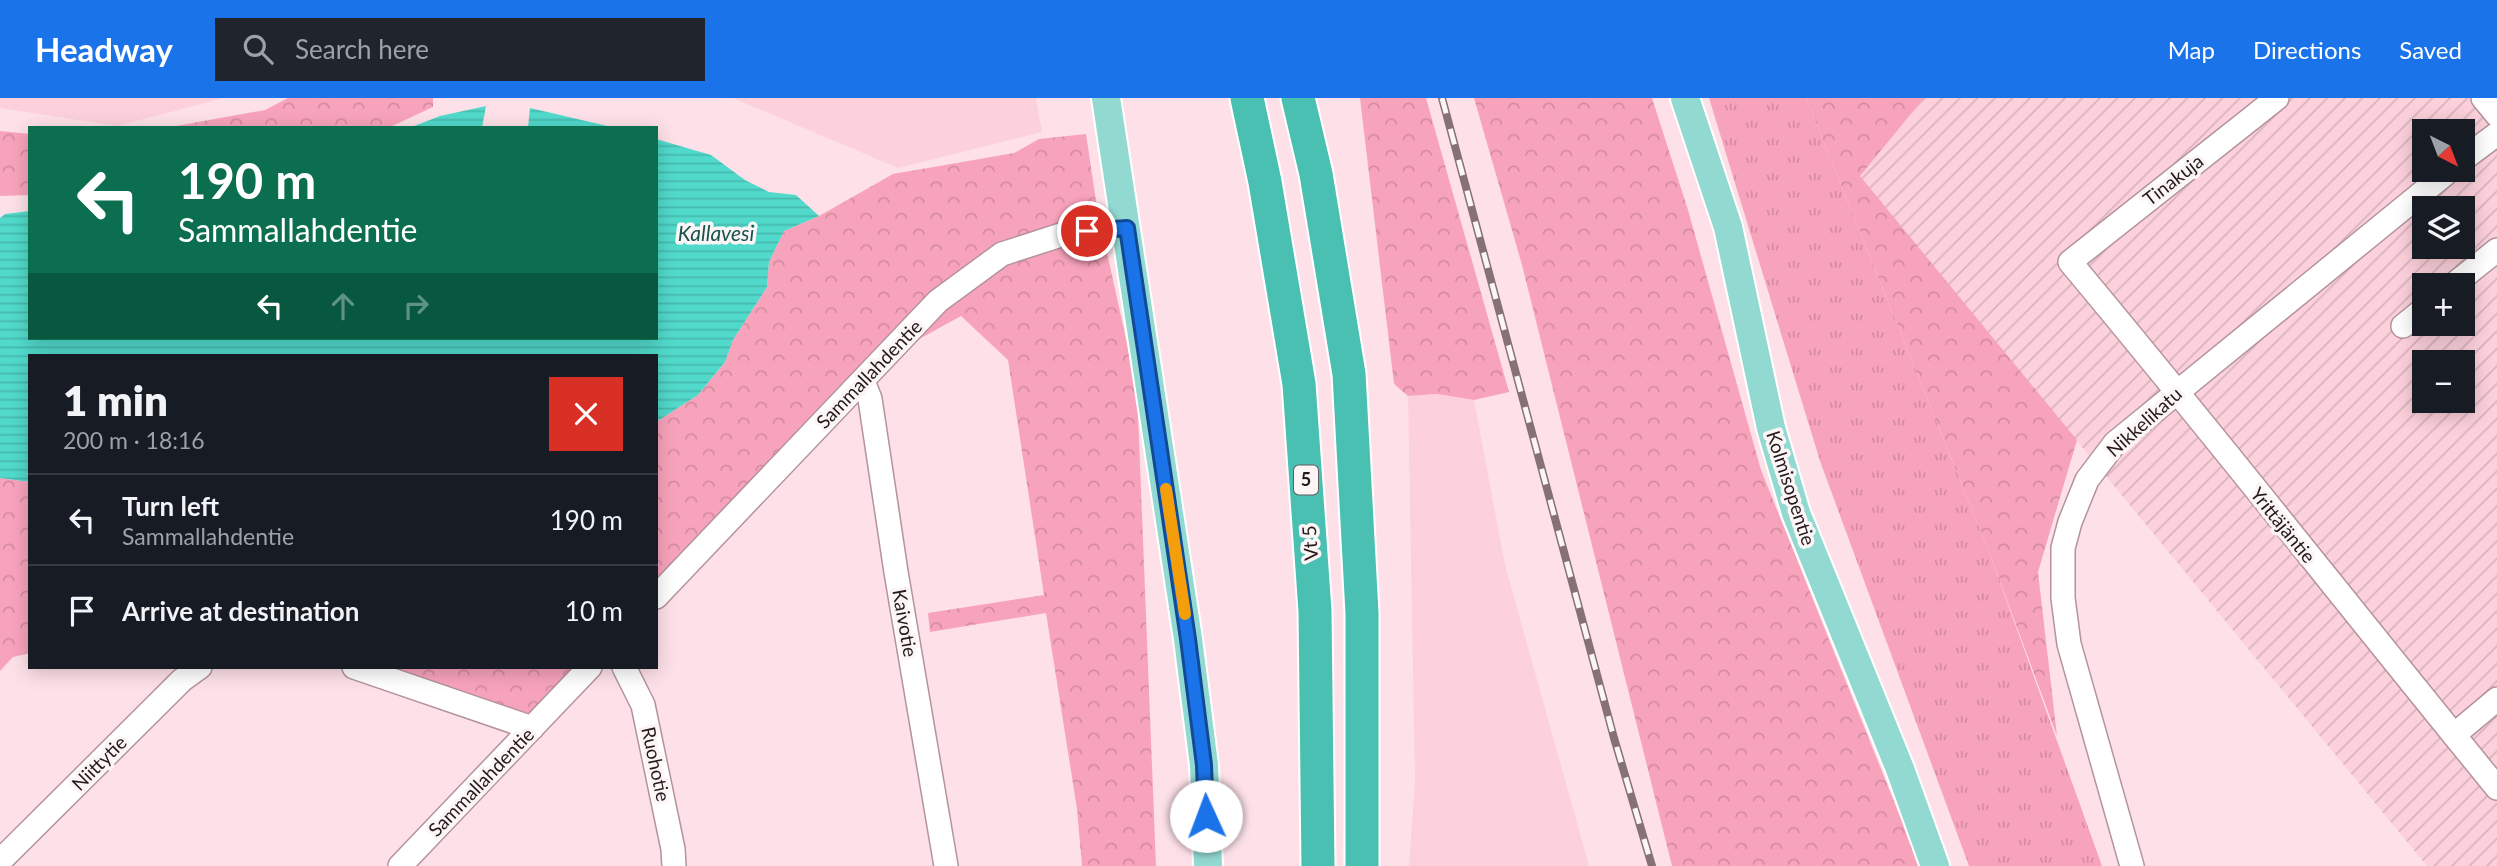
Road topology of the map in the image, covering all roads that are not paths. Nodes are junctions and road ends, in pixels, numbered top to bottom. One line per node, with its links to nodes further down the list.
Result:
1 (1106, 98): 11 (main road)
2 (1247, 98): 33 (highway, Vt 5 / 5)
3 (1298, 98): 34 (highway)
4 (1685, 98): 35 (main road, Kolmisopentie)
5 (2277, 98): 13 (street, Tinakuja)
6 (2483, 98): 7 (street)
7 (2497, 115)
8 (2497, 134): 9 (street)
9 (2475, 150)
10 (2435, 182): 18 (street, Nikkelikatu)
11 (1127, 228): 17 (street, Sammallahdentie); 32 (main road)
12 (2497, 250): 14 (street)
13 (2070, 262): 18 (street, Yrittäjäntie)
14 (2468, 273)
15 (2412, 319): 16 (street)
16 (2403, 326)
17 (863, 381): 19 (street, Sammallahdentie); 31 (street, Kaivotie)
18 (2178, 391): 26 (street, Yrittäjäntie); 36 (street, Nikkelikatu)
19 (658, 595)
20 (197, 669): 28 (street, Niittytie)
21 (360, 669): 25 (street)
22 (588, 669): 25 (street, Sammallahdentie)
23 (625, 669): 30 (street, Ruohotie)
24 (2497, 699): 26 (street)
25 (532, 728): 29 (street, Sammallahdentie)
26 (2454, 735): 27 (street, Yrittäjäntie)
27 (2497, 788)
28 (0, 861)
29 (400, 866)
30 (674, 866)
31 (946, 866)
32 (1208, 866)
33 (1318, 866)
34 (1362, 866)
35 (1936, 866)
36 (2132, 866)

